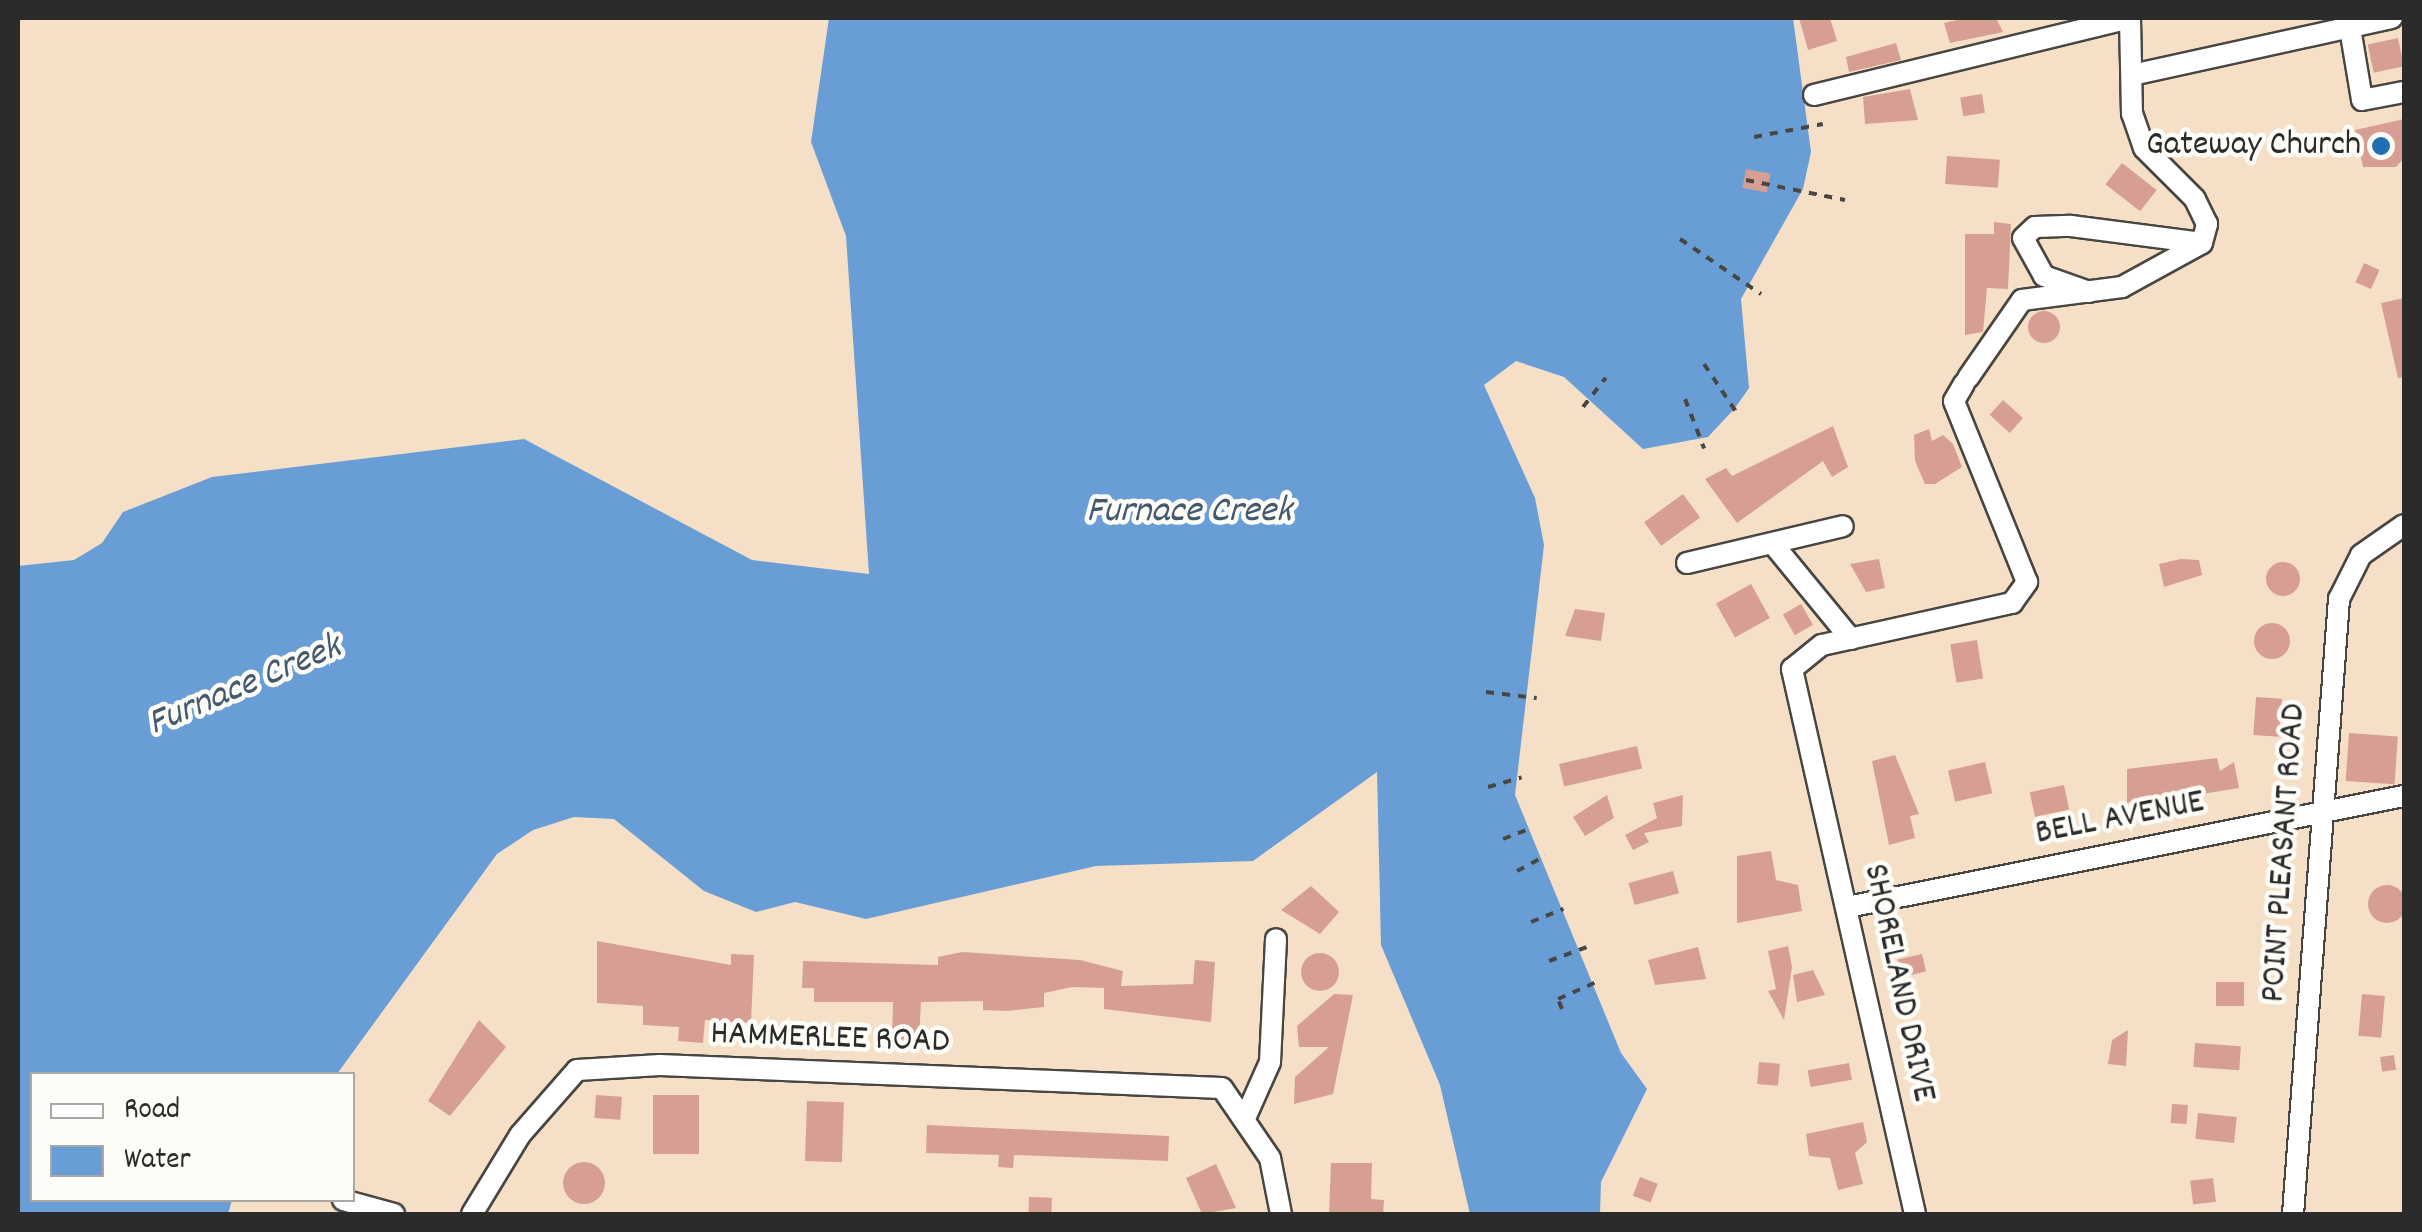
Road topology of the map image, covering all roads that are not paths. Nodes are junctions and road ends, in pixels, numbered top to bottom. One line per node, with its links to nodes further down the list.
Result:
1 (2130, 18): 4 (street); 6 (street)
2 (2392, 18): 3 (street)
3 (2350, 28): 4 (street); 5 (street)
4 (2132, 75): 7 (street)
5 (2404, 92)
6 (1814, 95)
7 (2202, 243): 8 (street); 8 (street)
8 (2090, 294): 13 (street)
9 (2404, 525): 15 (street, POINT PLEASANT ROAD)
10 (1844, 526): 11 (street)
11 (1773, 544): 12 (street); 13 (street)
12 (1687, 563)
13 (1851, 639): 16 (street, SHORELAND DRIVE)
14 (2404, 796): 15 (street, BELL AVENUE)
15 (2320, 812): 16 (street, BELL AVENUE); 24 (street, POINT PLEASANT ROAD)
16 (1848, 907): 23 (street, SHORELAND DRIVE)
17 (1276, 939): 18 (street)
18 (1246, 1116): 21 (street, HAMMERLEE ROAD); 22 (street)
19 (350, 1202): 20 (street)
20 (394, 1214)
21 (472, 1214)
22 (1281, 1214)
23 (1915, 1214)
24 (2293, 1214)

